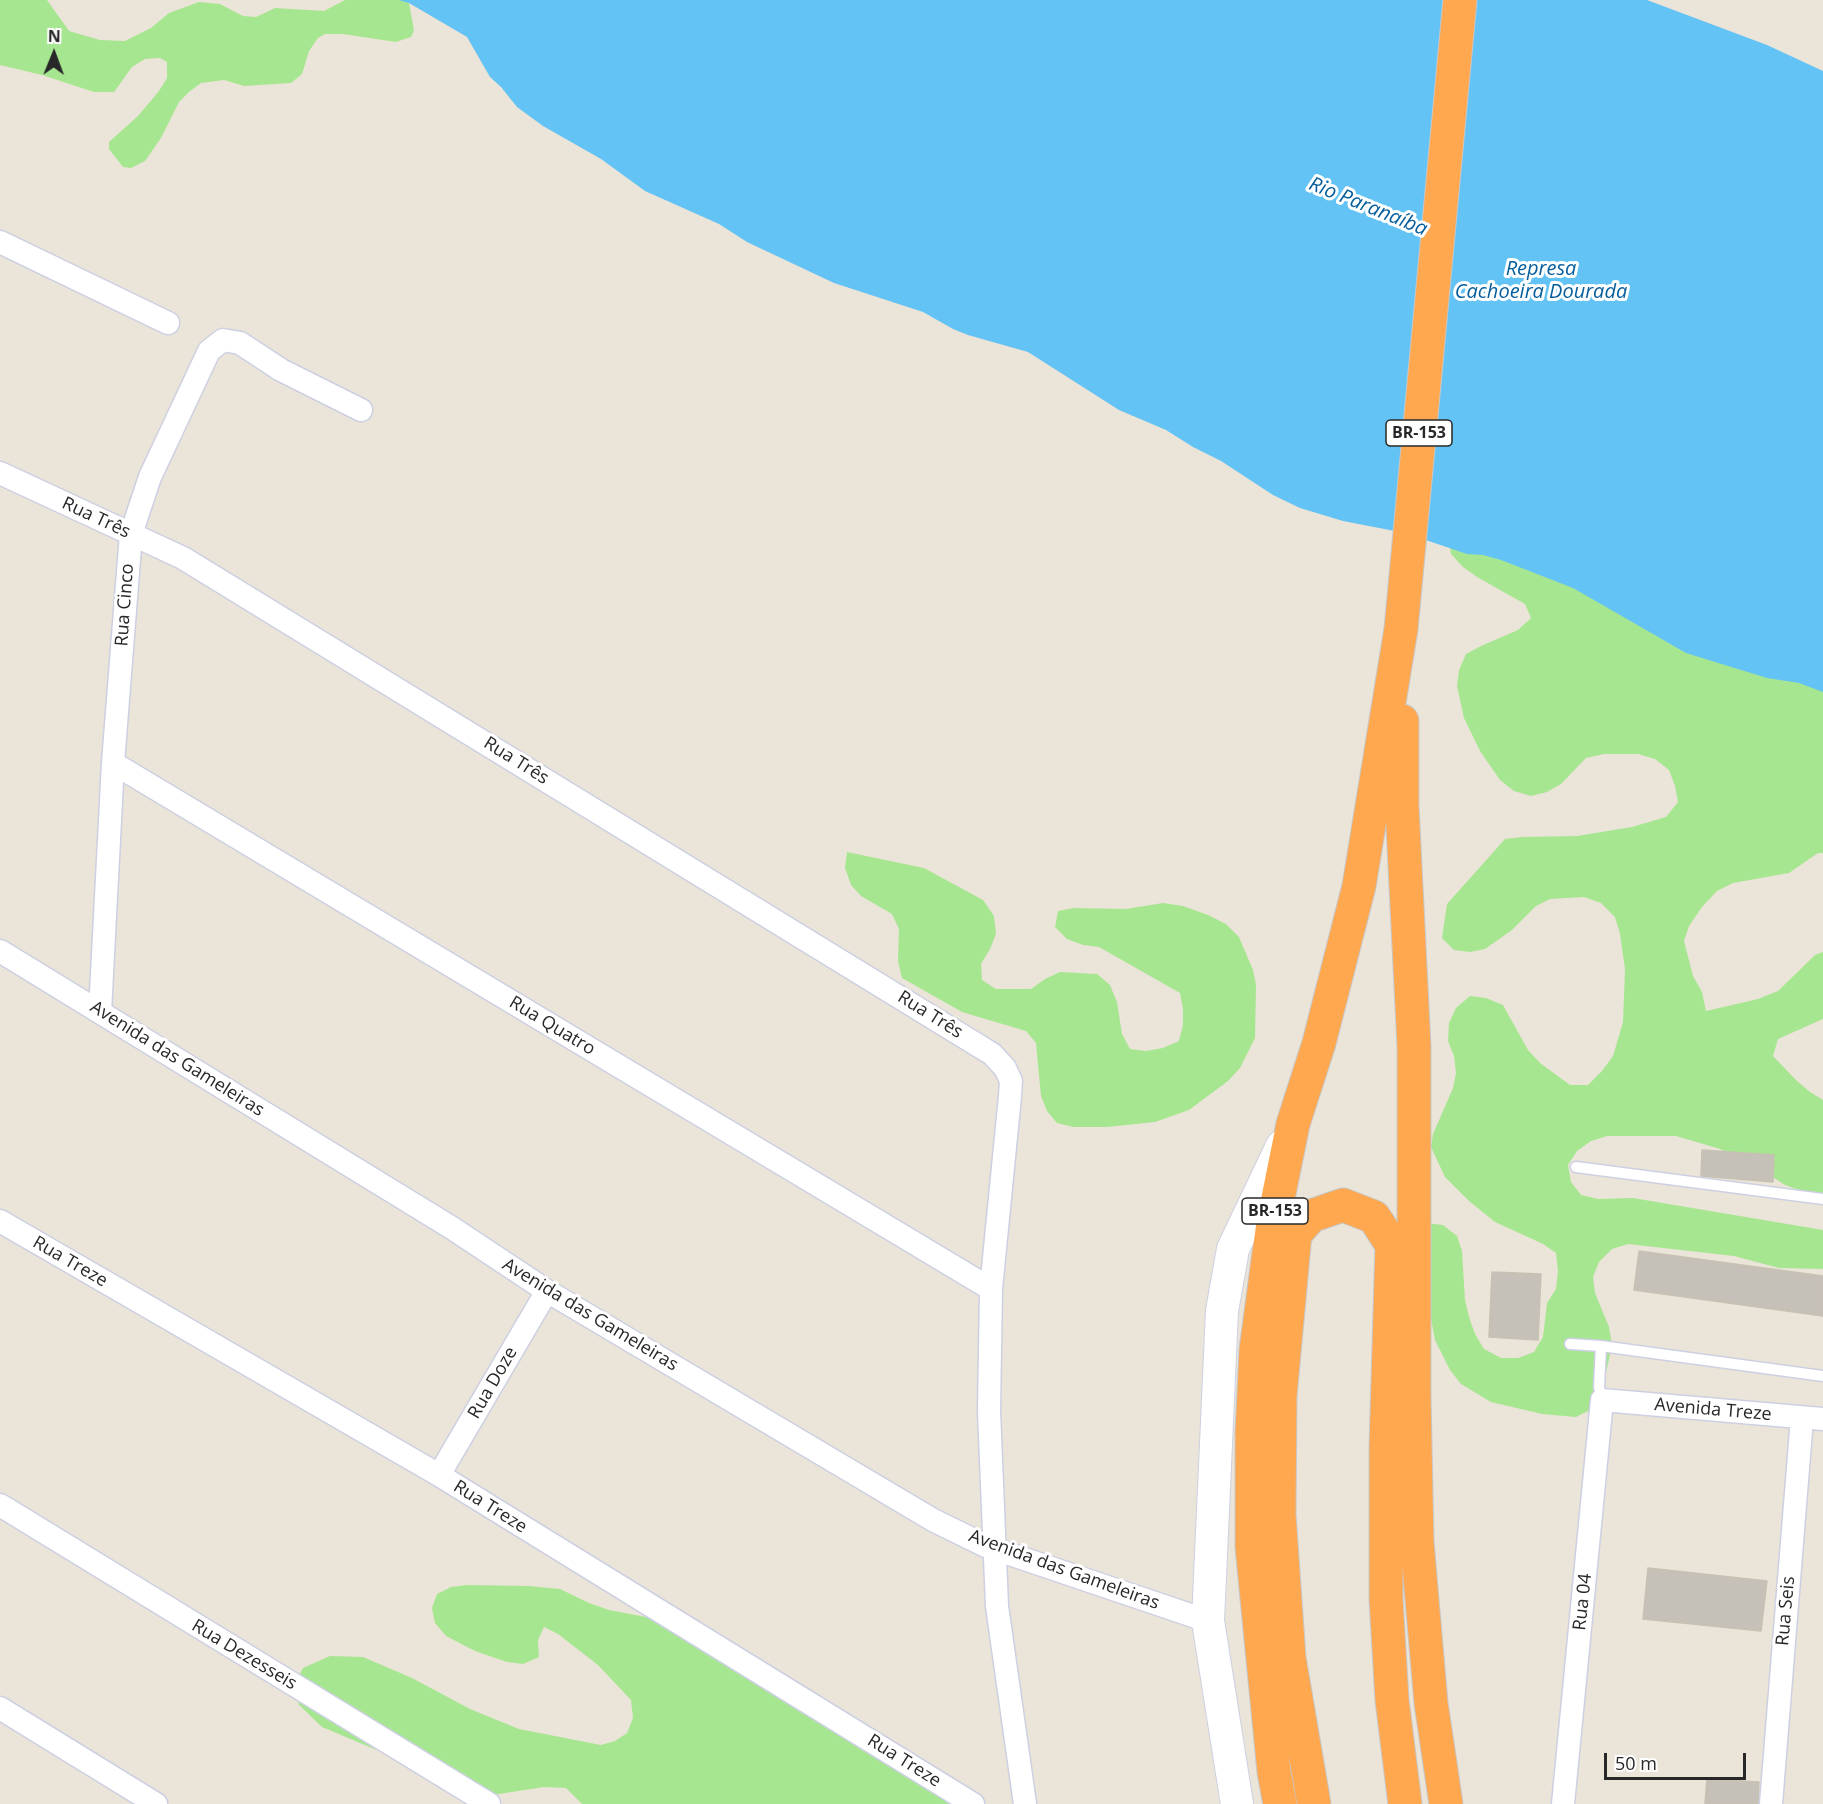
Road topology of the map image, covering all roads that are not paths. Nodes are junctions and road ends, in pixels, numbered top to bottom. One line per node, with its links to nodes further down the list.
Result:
1 (1460, 0): 7 (highway, BR-153)
2 (0, 242): 3 (street)
3 (168, 322)
4 (361, 410): 6 (street, Rua Cinco)
5 (0, 473): 6 (street, Rua Três)
6 (131, 534): 8 (street, Rua Cinco); 15 (street, Rua Três)
7 (1401, 629): 11 (highway, BR-153); 35 (highway, BR-153)
8 (113, 764): 10 (street, Rua Cinco); 15 (street, Rua Quatro)
9 (0, 951): 10 (street, Avenida das Gameleiras)
10 (100, 1012): 16 (street, Avenida das Gameleiras)
11 (1293, 1124): 25 (street); 32 (highway, BR-153)
12 (1576, 1167): 13 (lane)
13 (1823, 1199)
14 (0, 1221): 22 (street, Rua Treze)
15 (991, 1288): 24 (street)
16 (547, 1291): 22 (street, Rua Doze); 24 (street, Avenida das Gameleiras)
17 (1570, 1344): 18 (lane)
18 (1601, 1346): 19 (lane); 20 (lane)
19 (1823, 1376)
20 (1602, 1400): 21 (street, Avenida Treze); 36 (street, Rua 04)
21 (1812, 1418): 37 (street, Rua Seis)
22 (439, 1475): 29 (street, Rua Treze)
23 (0, 1505): 28 (street, Rua Dezesseis)
24 (995, 1549): 25 (street, Avenida das Gameleiras); 30 (street)
25 (1208, 1621): 31 (street)
26 (0, 1708): 27 (street)
27 (156, 1804)
28 (489, 1804)
29 (973, 1804)
30 (1025, 1804)
31 (1237, 1804)
32 (1280, 1804)
33 (1314, 1804): 34 (highway)
34 (1405, 1804)
35 (1446, 1804)
36 (1563, 1804)
37 (1771, 1804)

